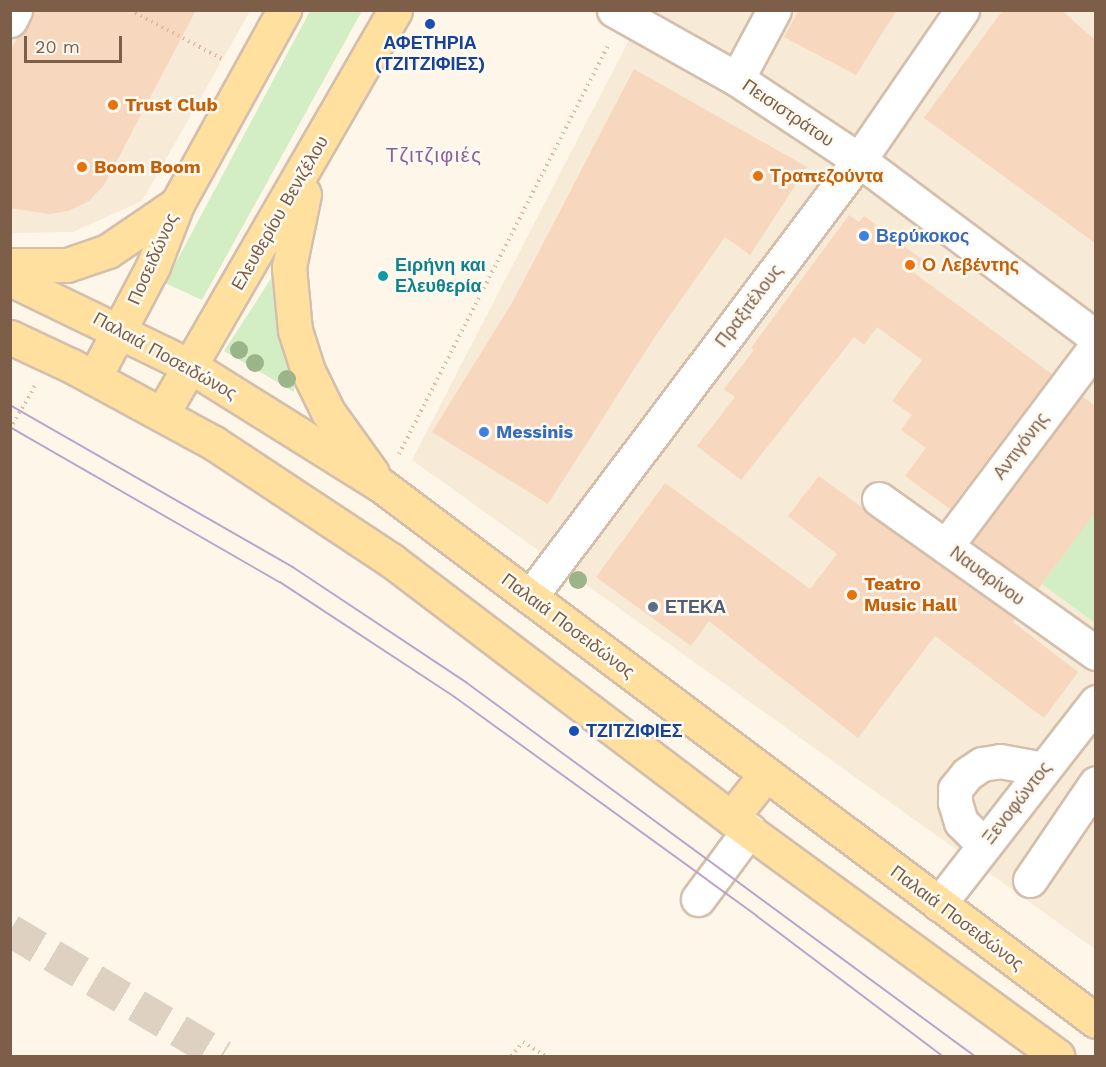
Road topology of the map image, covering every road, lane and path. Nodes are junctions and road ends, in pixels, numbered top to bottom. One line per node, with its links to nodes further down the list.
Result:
1 (15, 10): 8 (street)
2 (129, 10): 9 (path)
3 (284, 10): 13 (main road)
4 (395, 10): 11 (main road, Ελευθερίου Βενιζέλου)
5 (774, 10): 10 (street)
6 (962, 10): 12 (street, Πραξιτέλους)
7 (619, 13): 10 (street, Πεισιστράτου); 25 (path)
8 (10, 20)
9 (187, 41)
10 (737, 79): 12 (street, Πεισιστράτου)
11 (317, 150): 20 (main road, Ελευθερίου Βενιζέλου); 25 (main road)
12 (859, 160): 18 (street, Πεισιστράτου); 28 (street, Πραξιτέλους)
13 (177, 204): 14 (main road); 16 (main road, Ποσειδώνος)
14 (10, 265)
15 (10, 279): 16 (main road, Παλαιά Ποσειδώνος)
16 (120, 330): 20 (main road, Παλαιά Ποσειδώνος); 22 (main road, Ποσειδώνος)
17 (10, 337): 22 (main road)
18 (1095, 337)
19 (1095, 346): 27 (street, Αντιγόνης)
20 (190, 366): 23 (main road, Ελευθερίου Βενιζέλου); 25 (main road, Παλαιά Ποσειδώνος)
21 (40, 378): 24 (path)
22 (94, 378): 23 (main road)
23 (162, 414): 34 (main road)
24 (10, 429)
25 (382, 486): 28 (main road, Παλαιά Ποσειδώνος)
26 (879, 499): 27 (street, Ναυαρίνου)
27 (945, 546): 29 (street, Ναυαρίνου)
28 (530, 597): 32 (main road, Παλαιά Ποσειδώνος)
29 (1095, 654)
30 (1091, 716): 31 (street, Ξενοφώντος)
31 (1043, 769): 35 (street, Ξενοφώντος); 35 (street)
32 (766, 774): 34 (main road); 38 (main road, Παλαιά Ποσειδώνος)
33 (1095, 783): 36 (street)
34 (740, 824): 37 (street); 42 (main road)
35 (984, 845): 38 (street, Ξενοφώντος)
36 (1030, 880)
37 (698, 899)
38 (939, 904): 39 (main road, Παλαιά Ποσειδώνος)
39 (1093, 1020): 43 (main road)
40 (511, 1056): 41 (path)
41 (545, 1056)
42 (1057, 1056)
43 (1063, 1056)

